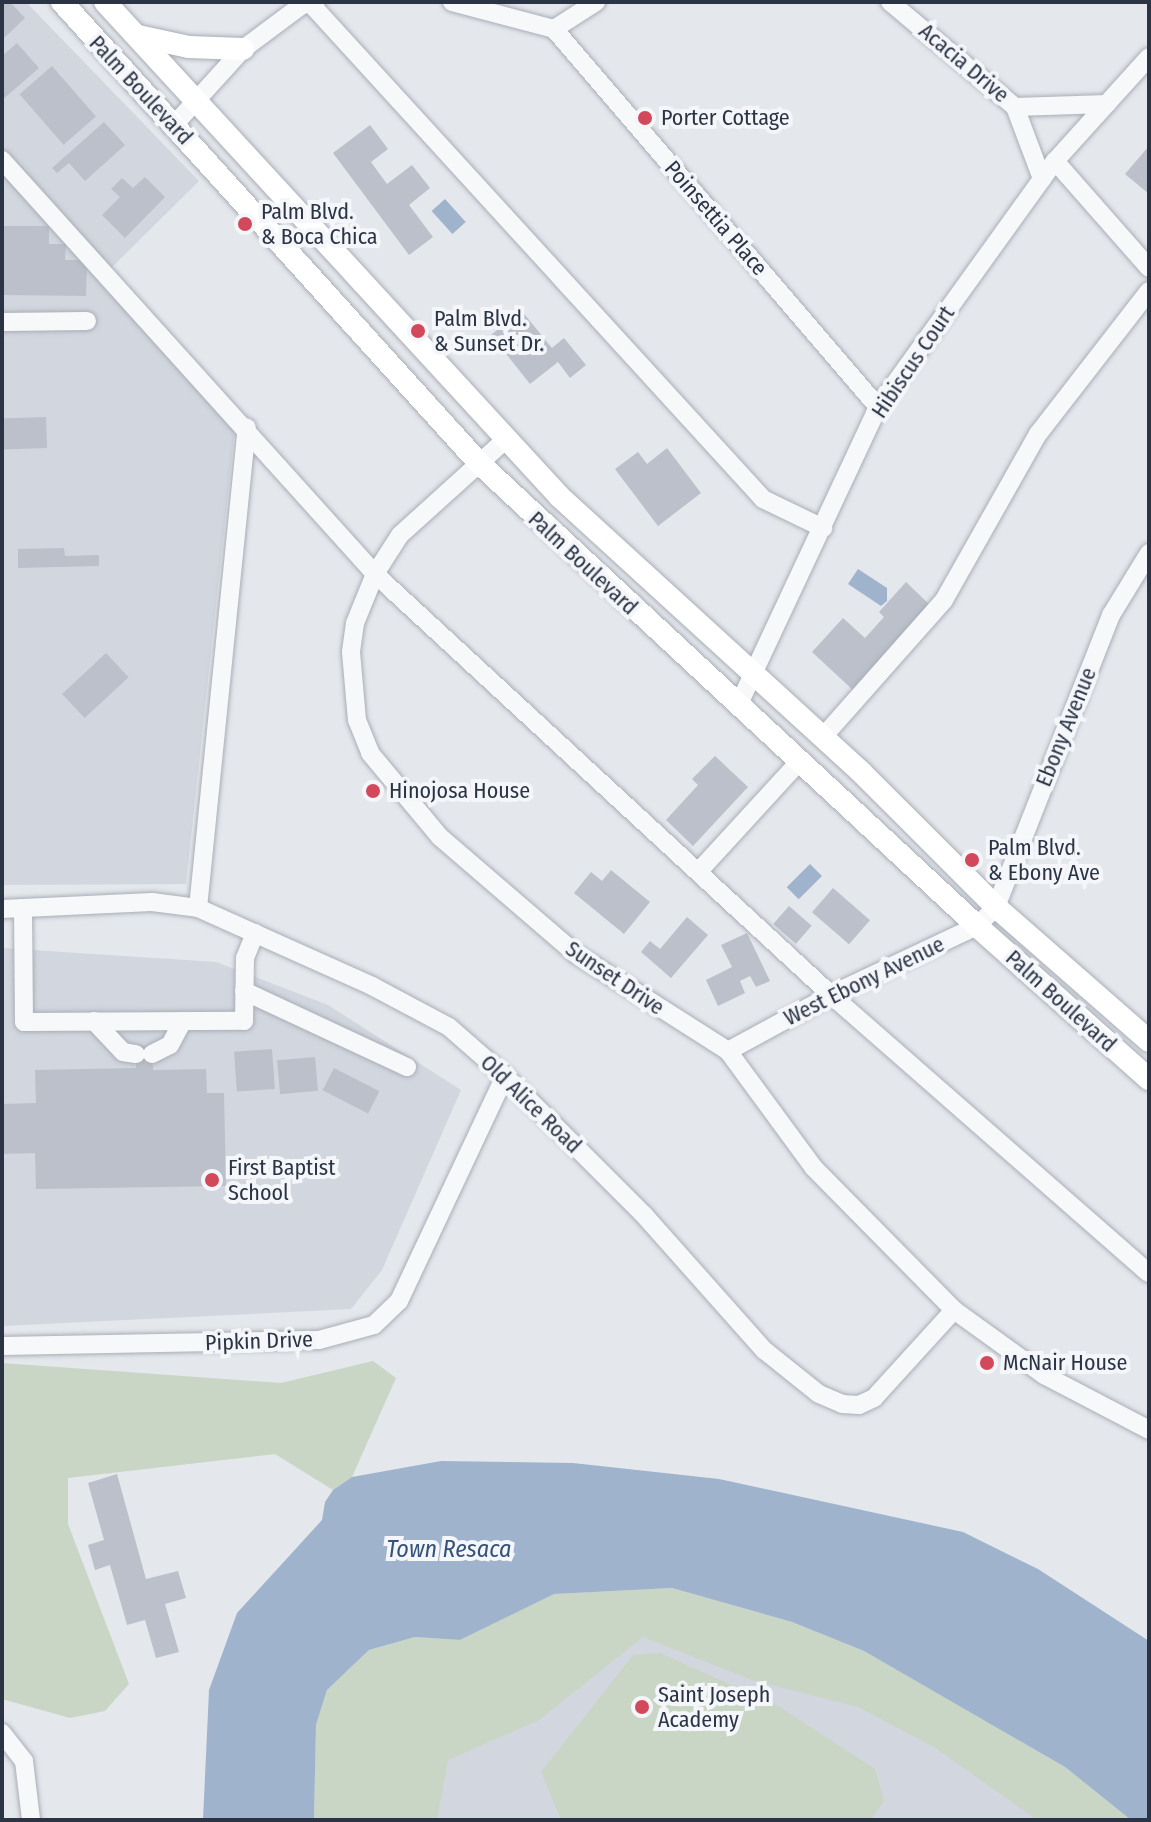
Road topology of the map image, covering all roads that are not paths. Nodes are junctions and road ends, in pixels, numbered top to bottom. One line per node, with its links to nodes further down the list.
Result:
1 (62, 2): 14 (main road, Palm Boulevard)
2 (105, 2): 8 (main road, Palm Boulevard)
3 (452, 2): 7 (street)
4 (596, 2): 7 (street)
5 (890, 2): 13 (street, Acacia Drive)
6 (313, 3): 9 (street); 26 (street)
7 (554, 29): 22 (street, Poinsettia Place)
8 (138, 36): 9 (main road); 11 (main road, Palm Boulevard)
9 (243, 49): 11 (street)
10 (1149, 57): 12 (street, Hibiscus Court)
11 (198, 99): 14 (street); 24 (main road, Palm Boulevard)
12 (1107, 104): 13 (street); 16 (street, Hibiscus Court)
13 (1015, 107): 17 (street, Acacia Drive)
14 (174, 125): 25 (main road, Palm Boulevard)
15 (2, 160): 23 (street)
16 (1055, 161): 17 (street, Hibiscus Court); 18 (street)
17 (1042, 179): 22 (street, Hibiscus Court)
18 (1149, 268)
19 (1149, 291): 31 (street)
20 (87, 321): 21 (street)
21 (2, 322)
22 (878, 407): 26 (street, Hibiscus Court)
23 (247, 427): 28 (street); 36 (street)
24 (504, 441): 25 (street, Sunset Drive); 29 (main road, Palm Boulevard)
25 (479, 463): 28 (street, Sunset Drive); 30 (main road, Palm Boulevard)
26 (823, 528): 29 (street, Hibiscus Court)
27 (1149, 553): 34 (street, Ebony Avenue)
28 (375, 574): 33 (street); 45 (street, Sunset Drive)
29 (754, 678): 30 (street, Hibiscus Court); 31 (main road, Palm Boulevard)
30 (738, 706): 32 (main road, Palm Boulevard)
31 (822, 738): 34 (main road, Palm Boulevard)
32 (799, 762): 33 (street); 38 (main road, Palm Boulevard)
33 (699, 871): 41 (street)
34 (996, 907): 38 (street, West Ebony Avenue); 44 (main road, Palm Boulevard)
35 (23, 908): 36 (street, Old Alice Road); 37 (street, Old Alice Road); 42 (street)
36 (198, 908): 39 (street, Old Alice Road)
37 (2, 909)
38 (977, 926): 41 (street, West Ebony Avenue); 48 (main road, Palm Boulevard)
39 (255, 933): 40 (street); 47 (street, Old Alice Road)
40 (244, 991): 43 (street); 46 (street)
41 (831, 995): 45 (street, West Ebony Avenue); 49 (street)
42 (94, 1021): 43 (street); 43 (street)
43 (183, 1021)
44 (1149, 1041)
45 (728, 1051): 50 (street, Sunset Drive)
46 (407, 1067)
47 (505, 1076): 50 (street, Old Alice Road); 51 (street, Pipkin Drive)
48 (1149, 1079)
49 (1149, 1273)
50 (954, 1310): 52 (street, Sunset Drive)
51 (2, 1346)
52 (1149, 1430)
53 (2, 1733): 54 (street)
54 (31, 1820)

